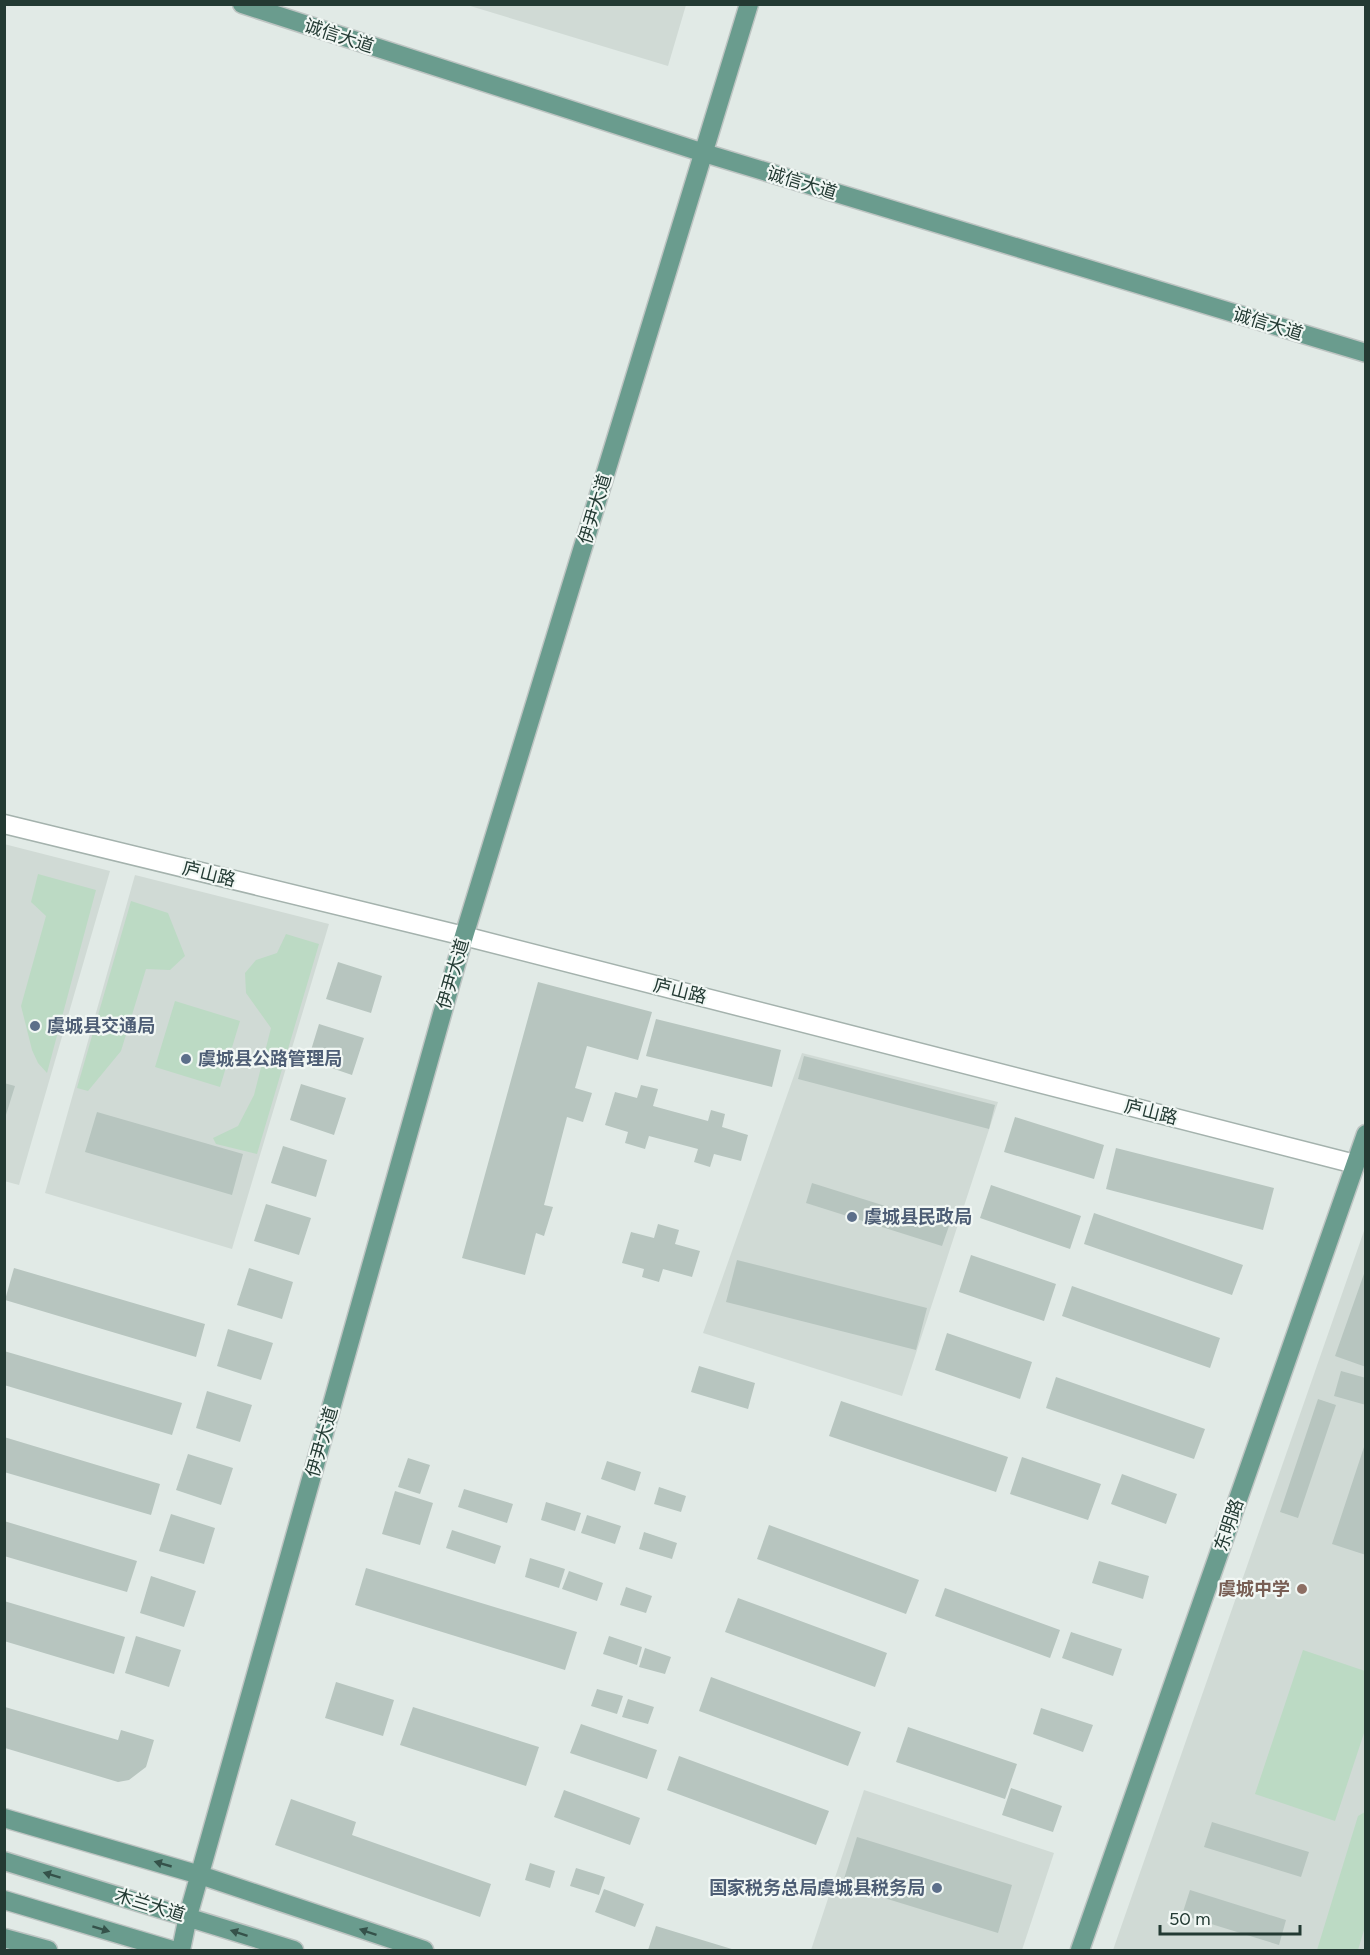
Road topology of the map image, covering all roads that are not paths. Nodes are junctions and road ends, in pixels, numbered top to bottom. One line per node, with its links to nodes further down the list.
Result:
1 (242, 4): 3 (main road, 诚信大道)
2 (749, 4): 3 (main road, 伊尹大道)
3 (704, 153): 4 (main road, 诚信大道); 6 (main road, 伊尹大道)
4 (1365, 354)
5 (4, 824): 6 (street, 庐山路)
6 (464, 936): 8 (street, 庐山路); 11 (main road, 伊尹大道)
7 (1365, 1134): 8 (main road, 东明路)
8 (1355, 1164): 20 (main road, 东明路)
9 (4, 1818): 11 (main road, one-way to 9)
10 (4, 1861): 13 (main road, 木兰大道, one-way to 10)
11 (200, 1875): 13 (main road, 伊尹大道); 19 (main road, one-way to 11)
12 (4, 1900): 16 (main road, 木兰大道, one-way to 16)
13 (188, 1916): 17 (main road, 伊尹大道); 18 (main road, 木兰大道, one-way to 13)
14 (4, 1938): 15 (main road)
15 (48, 1950)
16 (172, 1950)
17 (181, 1950)
18 (294, 1950)
19 (424, 1950)
20 (1080, 1950)

